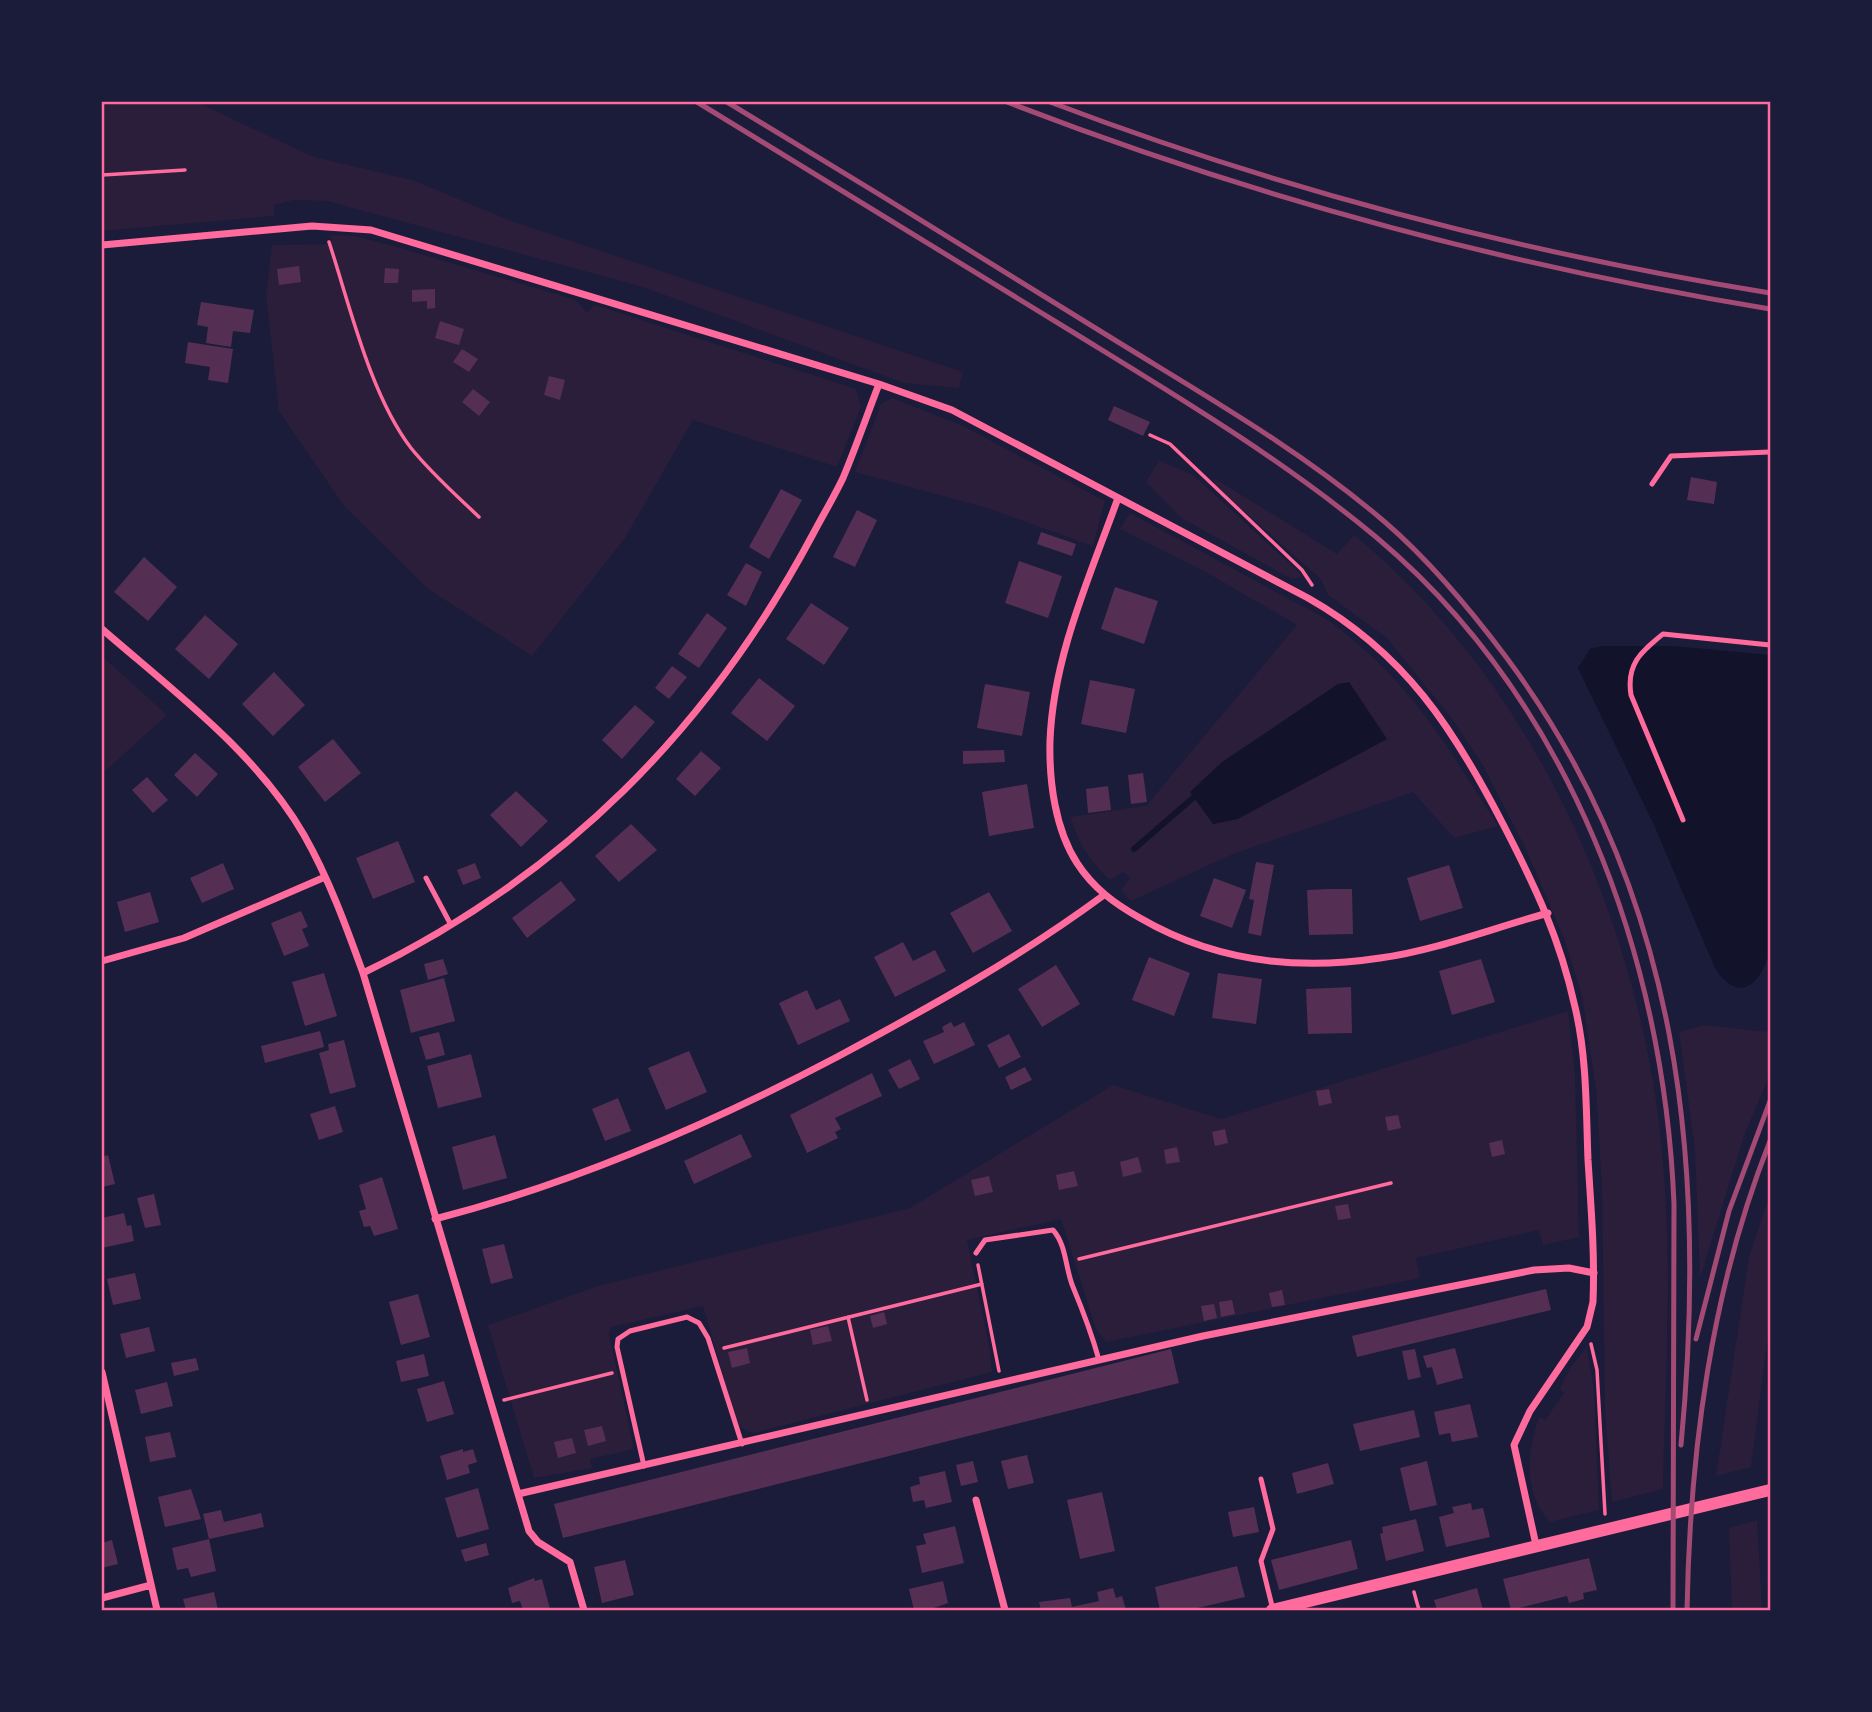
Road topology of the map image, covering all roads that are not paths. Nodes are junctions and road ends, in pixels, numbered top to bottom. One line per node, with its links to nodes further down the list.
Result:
1 (102, 245): 2 (street)
2 (879, 384): 5 (street); 13 (street)
3 (1770, 452): 4 (lane)
4 (1652, 484)
5 (1118, 498): 11 (street); 12 (street)
6 (102, 629): 9 (street)
7 (1770, 645): 8 (lane)
8 (1683, 820)
9 (325, 877): 14 (street); 15 (street)
10 (426, 877): 13 (lane)
11 (1104, 895): 12 (street); 16 (street)
12 (1548, 913): 18 (street)
13 (451, 925): 15 (street)
14 (102, 961)
15 (363, 973): 16 (street)
16 (435, 1219): 25 (street)
17 (976, 1252): 19 (lane)
18 (1594, 1273): 19 (street); 27 (street)
19 (1099, 1360): 21 (street)
20 (102, 1371): 28 (street)
21 (742, 1444): 22 (street); 22 (lane)
22 (644, 1466): 25 (street)
23 (1261, 1479): 30 (lane)
24 (1770, 1490): 27 (street)
25 (518, 1494): 32 (street)
26 (976, 1500): 33 (street)
27 (1536, 1545): 30 (street)
28 (151, 1586): 29 (street); 31 (street)
29 (102, 1598)
30 (1272, 1610)
31 (157, 1611)
32 (584, 1611)
33 (1005, 1611)

